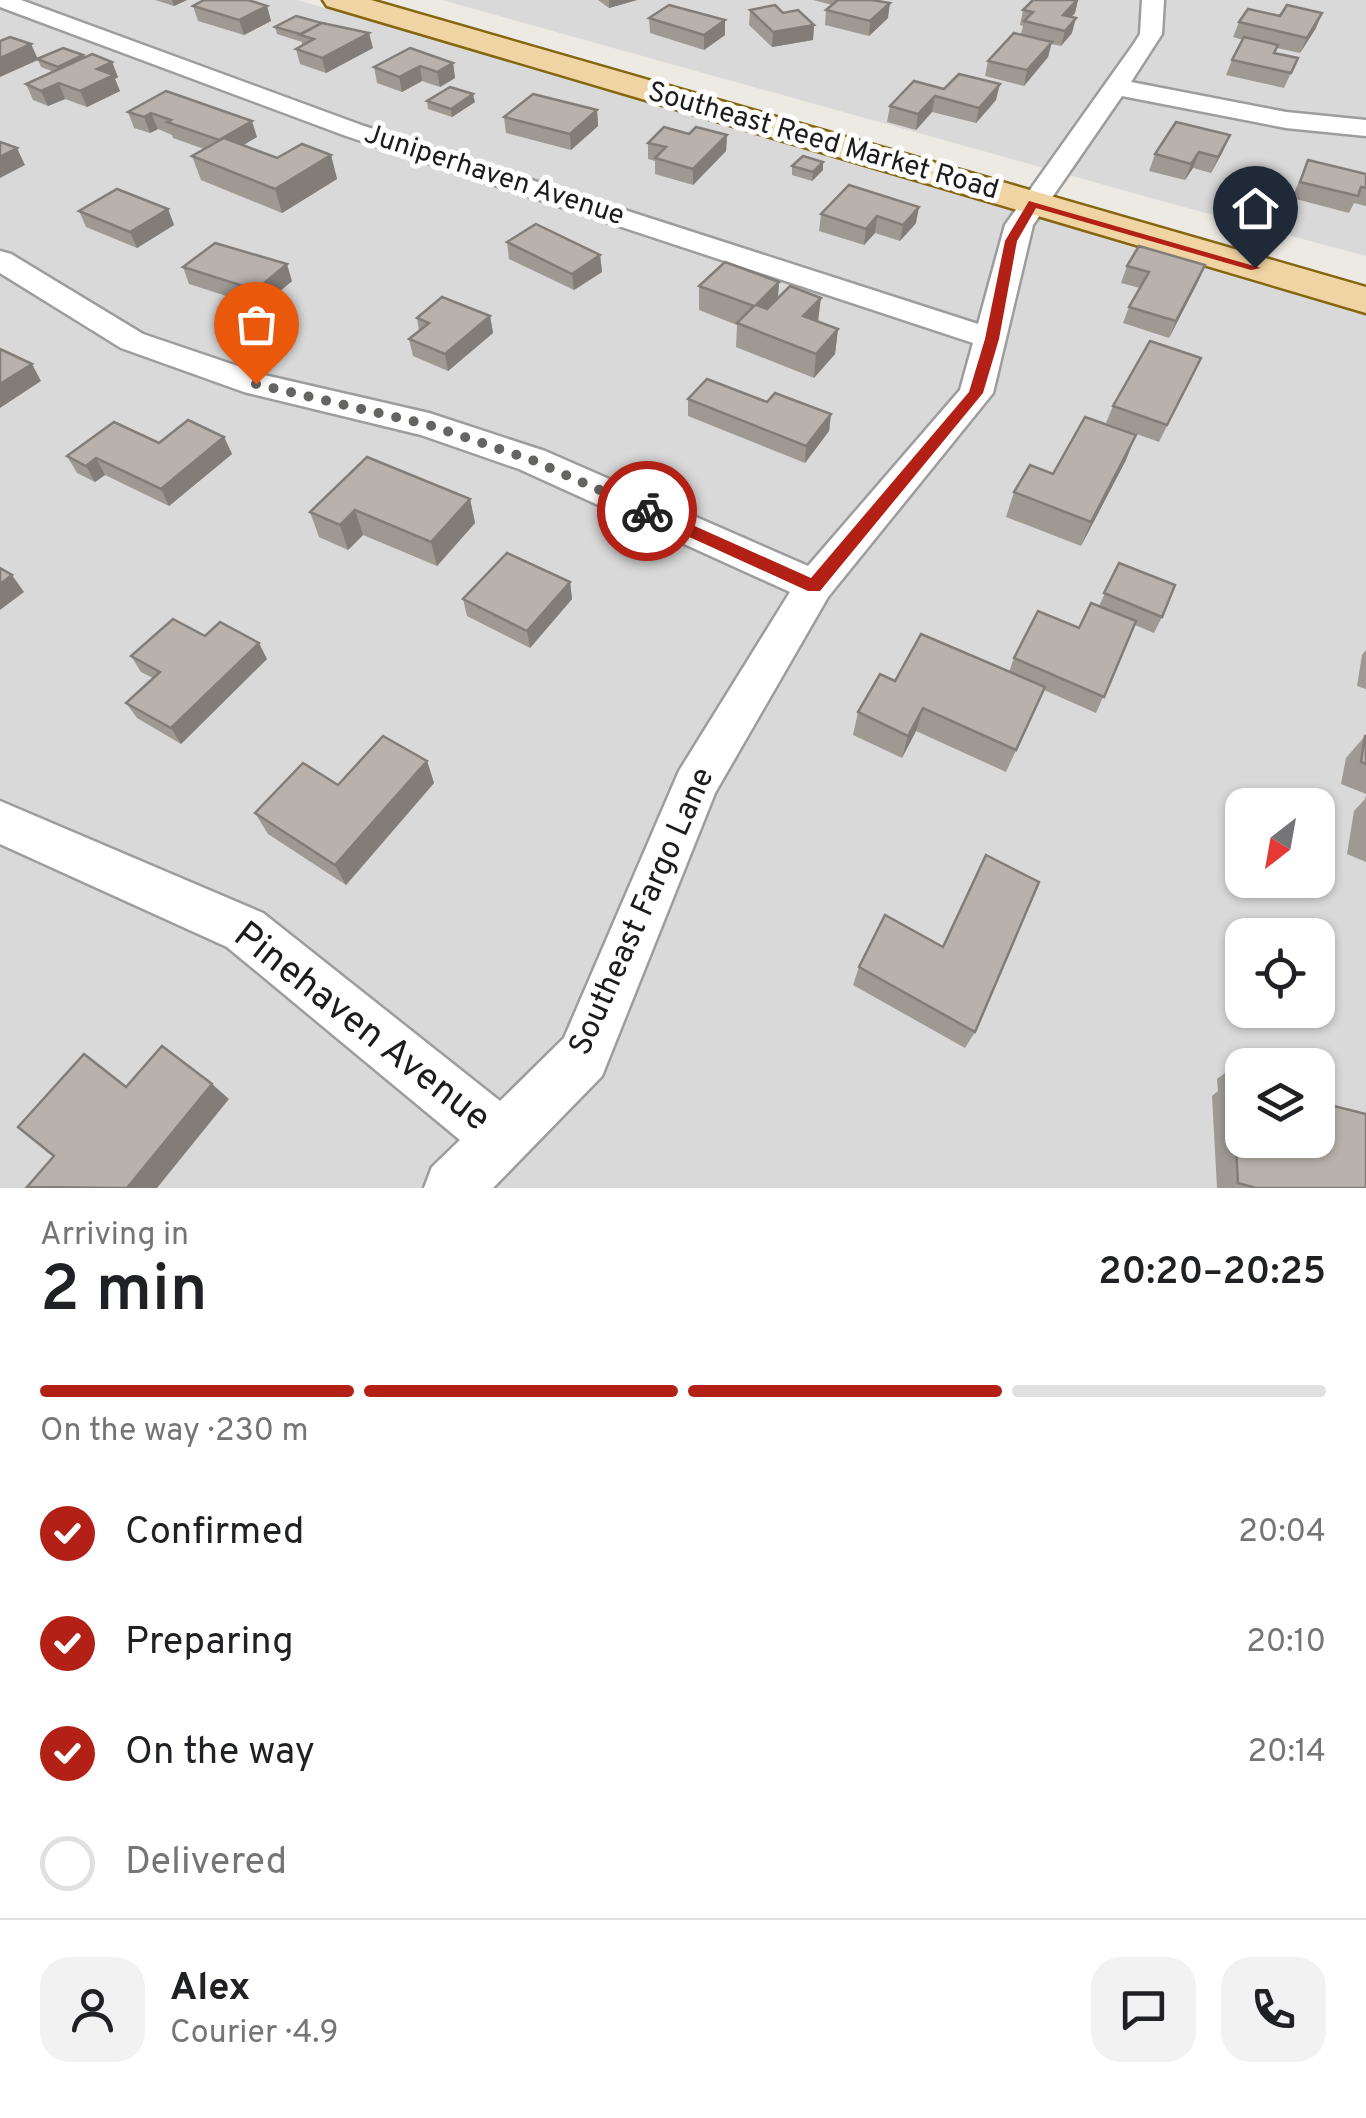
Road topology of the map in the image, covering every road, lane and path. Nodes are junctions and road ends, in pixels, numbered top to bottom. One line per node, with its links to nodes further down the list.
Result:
1 (1, 0): 11 (street, Juniperhaven Avenue)
2 (338, 0): 7 (main road, Southeast Reed Market Road)
3 (378, 0): 7 (main road, Southeast Reed Market Road)
4 (1153, 0): 5 (street, Southeast Fargo Lane)
5 (1116, 87): 6 (street); 7 (street, Southeast Fargo Lane)
6 (1366, 128)
7 (1037, 198): 9 (main road, Southeast Reed Market Road); 10 (main road, Southeast Reed Market Road); 11 (street, Southeast Fargo Lane)
8 (0, 260): 12 (street)
9 (1366, 284)
10 (1366, 300)
11 (992, 339): 12 (street, Southeast Fargo Lane)
12 (814, 586): 14 (street, Southeast Fargo Lane)
13 (0, 822): 14 (street, Pinehaven Avenue)
14 (502, 1138): 15 (street, Southeast Fargo Lane)
15 (453, 1188)

